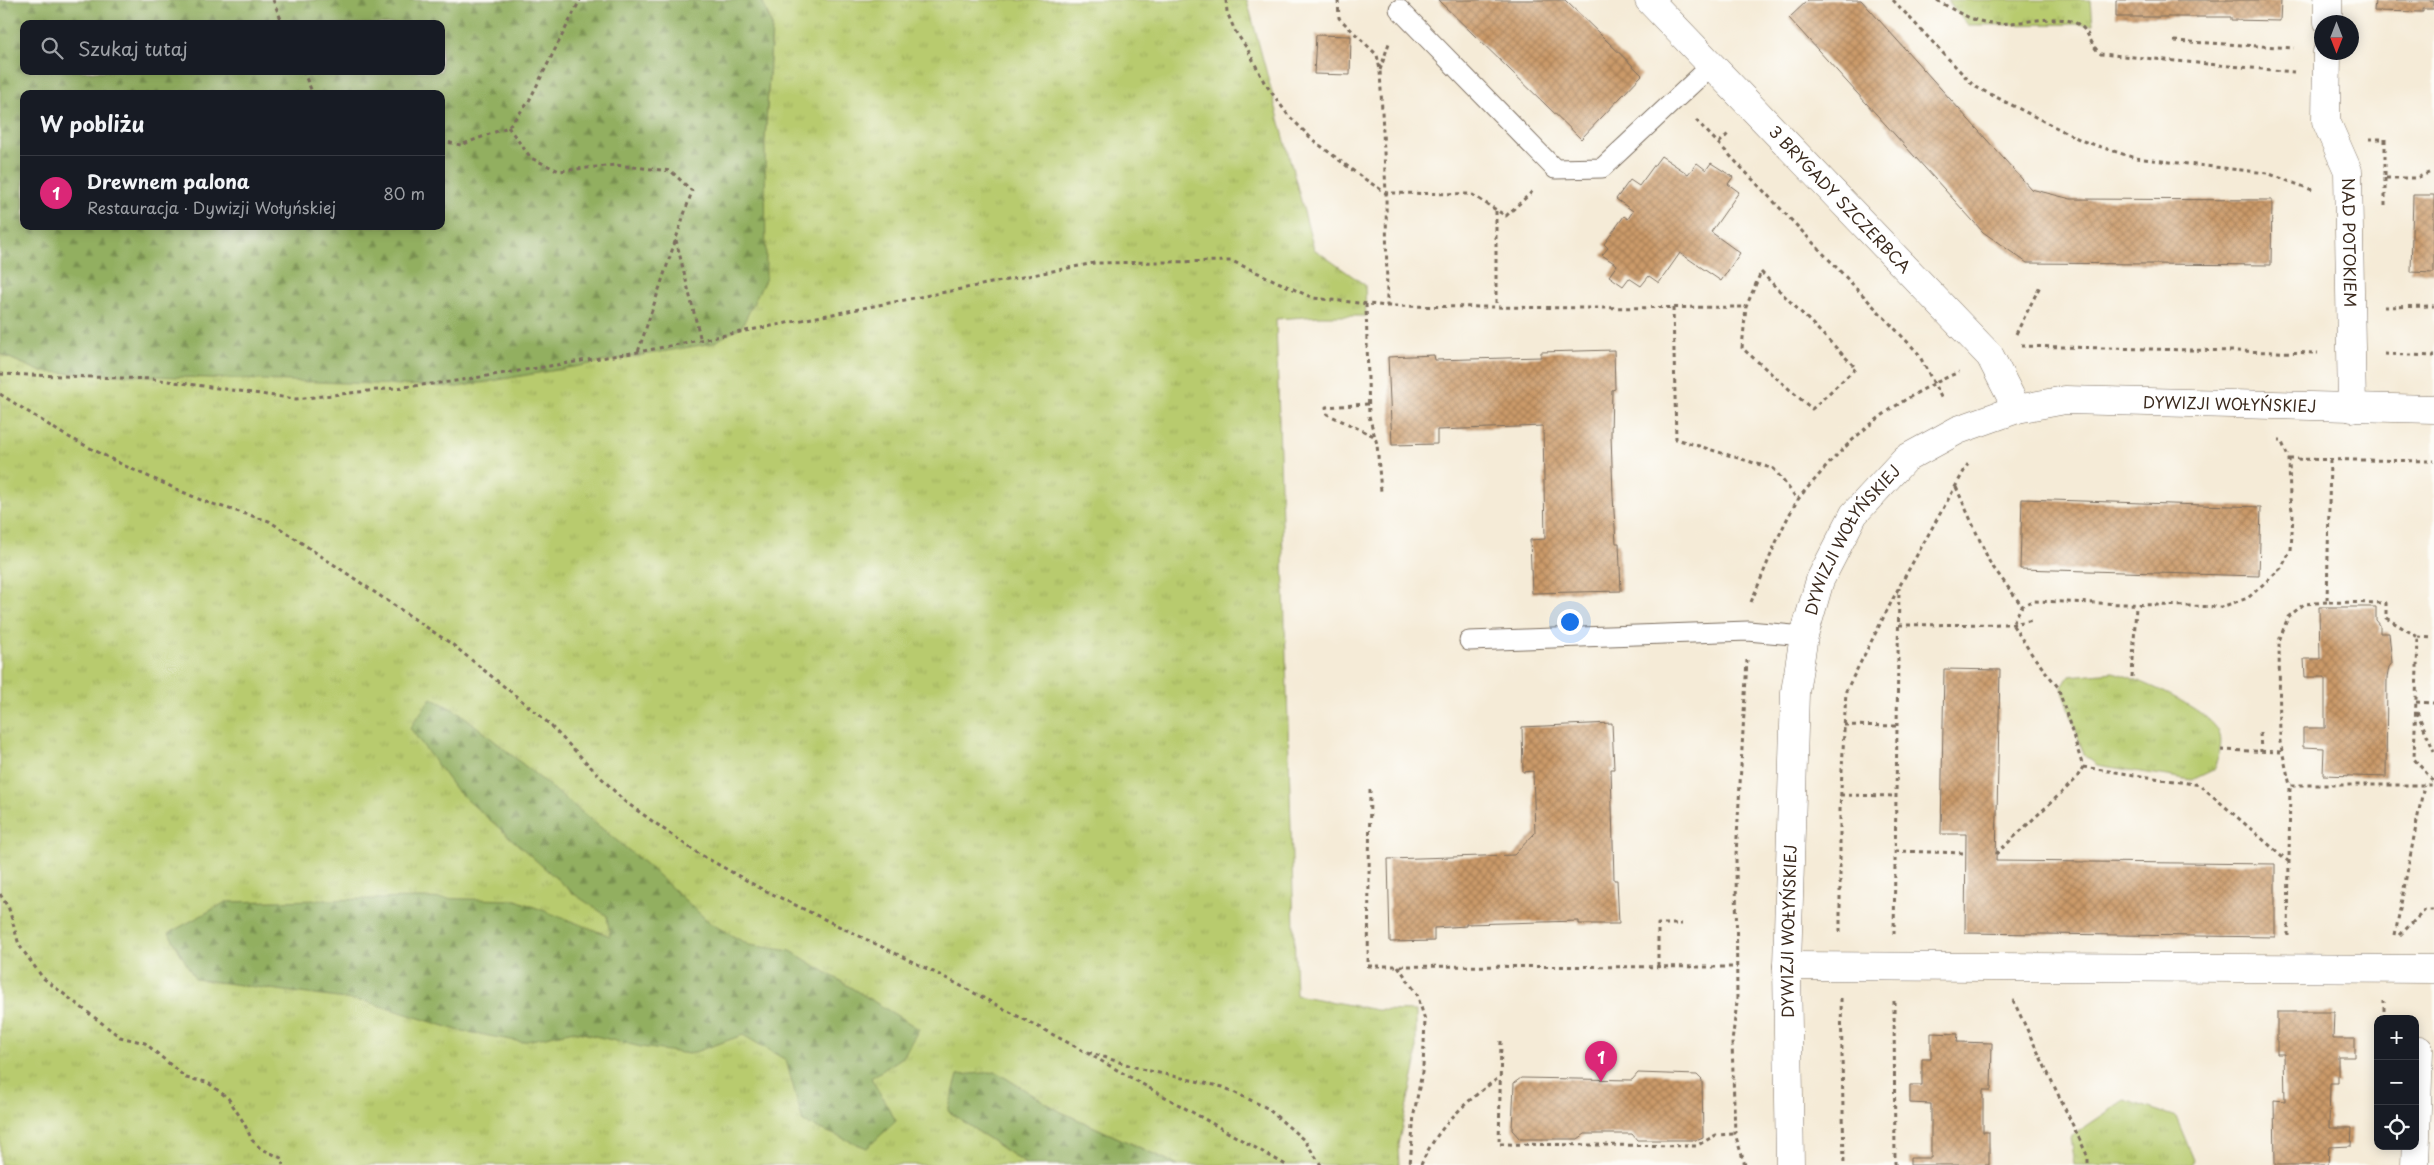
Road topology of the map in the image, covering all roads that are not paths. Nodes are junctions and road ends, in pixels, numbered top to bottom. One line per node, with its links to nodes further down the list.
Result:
1 (1649, 0): 6 (street, 3 BRYGADY SZCZERBCA)
2 (2328, 0): 4 (street)
3 (1399, 9): 6 (lane)
4 (2328, 15)
5 (2327, 60): 7 (street, NAD POTOKIEM)
6 (1712, 66): 8 (street, 3 BRYGADY SZCZERBCA)
7 (2352, 408): 8 (street, DYWIZJI WOŁYŃSKIEJ); 9 (street, DYWIZJI WOŁYŃSKIEJ)
8 (2017, 409): 10 (street, DYWIZJI WOŁYŃSKIEJ)
9 (2434, 409)
10 (1804, 636): 11 (lane); 12 (street, DYWIZJI WOŁYŃSKIEJ)
11 (1468, 641)
12 (1787, 966): 13 (street); 15 (street, DYWIZJI WOŁYŃSKIEJ)
13 (2434, 969)
14 (2419, 1060): 16 (street)
15 (1790, 1165)
16 (2415, 1165)

